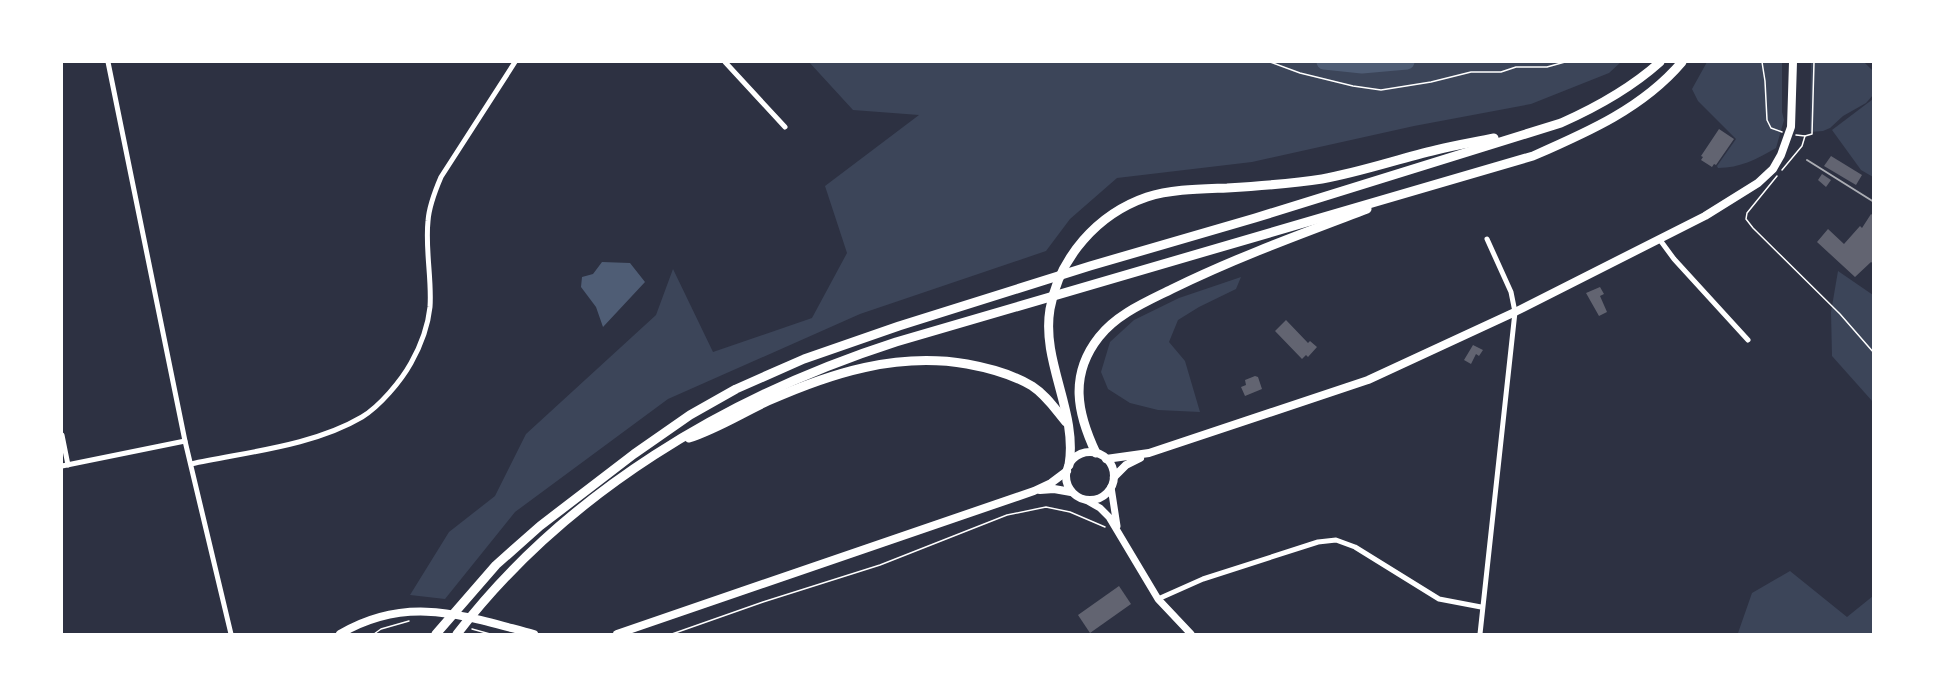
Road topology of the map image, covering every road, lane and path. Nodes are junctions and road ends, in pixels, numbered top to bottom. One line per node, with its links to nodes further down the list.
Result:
1 (108, 62): 23 (street)
2 (515, 62): 28 (street)
3 (725, 62): 11 (street)
4 (1270, 62): 5 (path)
5 (1565, 62)
6 (1660, 62): 12 (highway)
7 (1682, 62): 15 (highway)
8 (1762, 62): 13 (path)
9 (1793, 62): 13 (main road)
10 (1814, 62): 14 (path)
11 (785, 127)
12 (1546, 127): 21 (highway); 44 (highway)
13 (1790, 134): 14 (path); 17 (main road)
14 (1805, 136): 20 (path)
15 (1451, 178): 24 (highway); 25 (highway)
16 (1487, 239): 18 (street)
17 (1660, 240): 18 (main road); 19 (street)
18 (1515, 312): 26 (main road); 38 (street)
19 (1748, 340)
20 (1874, 353)
21 (1067, 424): 24 (highway); 30 (highway)
22 (62, 435): 29 (street)
23 (185, 441): 28 (street); 29 (street)
24 (674, 442): 40 (highway)
25 (1096, 453): 27 (main road); 30 (main road)
26 (1149, 453): 27 (main road); 31 (main road)
27 (1106, 459): 31 (main road)
28 (191, 464): 41 (street)
29 (65, 465)
30 (1068, 468): 33 (main road); 34 (main road)
31 (1114, 477): 32 (main road)
32 (1111, 487): 35 (main road); 36 (main road)
33 (1034, 491): 34 (main road); 47 (main road)
34 (1071, 492): 35 (main road)
35 (1086, 500): 36 (main road)
36 (1121, 536): 37 (main road); 48 (path)
37 (1158, 598): 38 (street); 49 (main road)
38 (1481, 607): 50 (street)
39 (413, 620): 43 (path)
40 (460, 631): 45 (path)
41 (231, 634)
42 (340, 634): 46 (main road)
43 (374, 634)
44 (436, 634)
45 (490, 634)
46 (534, 634)
47 (618, 634)
48 (672, 634)
49 (1191, 634)
50 (1480, 634)

